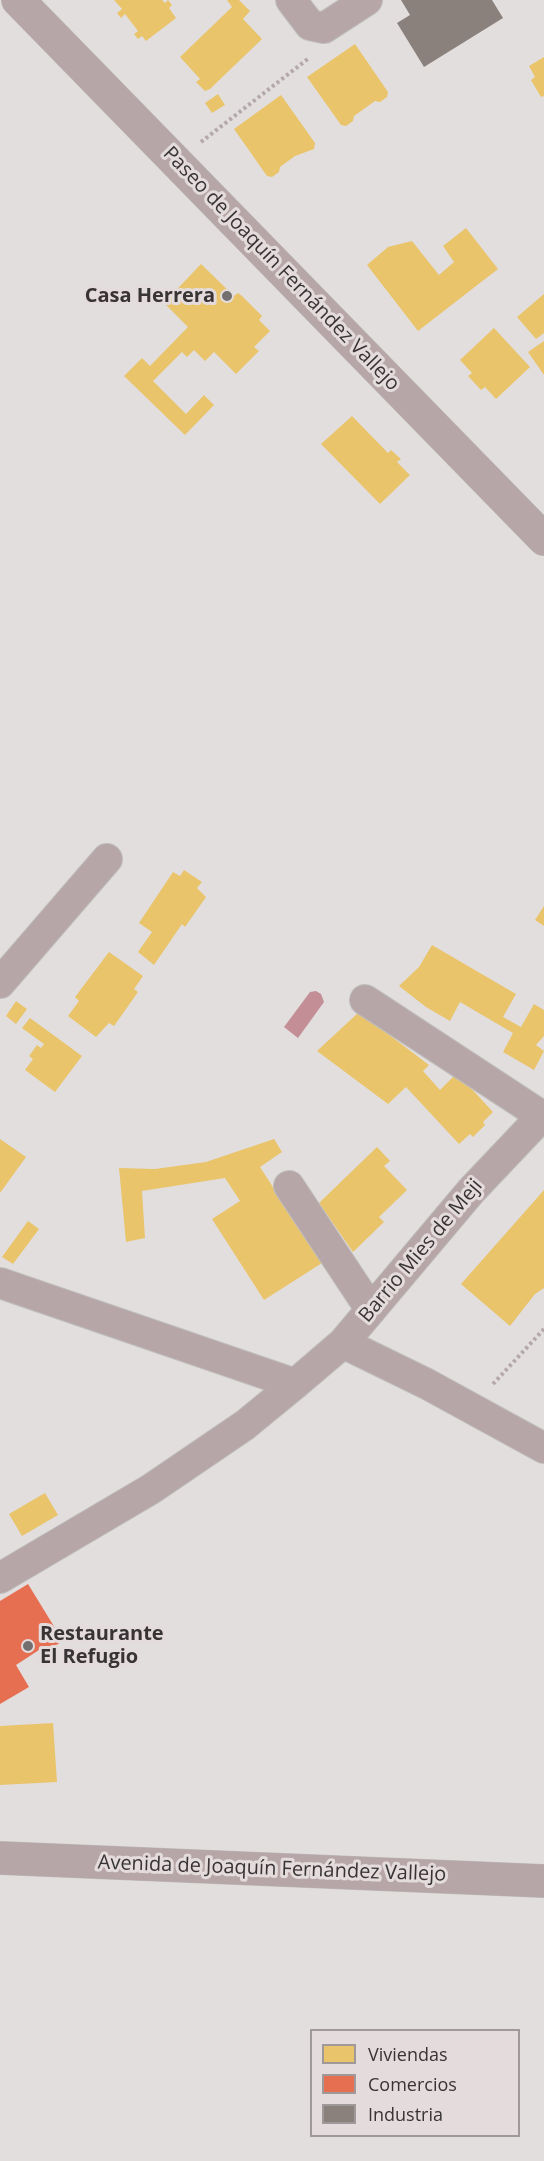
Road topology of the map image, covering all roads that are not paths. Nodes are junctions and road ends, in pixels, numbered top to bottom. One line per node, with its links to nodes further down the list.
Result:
1 (18, 0): 4 (street, Paseo de Joaquín Fernández Vallejo)
2 (291, 0): 3 (street)
3 (367, 0)
4 (544, 539)
5 (107, 859): 6 (street)
6 (0, 982)
7 (365, 1000): 8 (street)
8 (543, 1115): 11 (street, Barrio Mies de Meji)
9 (289, 1186): 11 (street)
10 (0, 1283): 13 (street)
11 (371, 1310): 12 (street, Barrio Mies de Meji)
12 (343, 1343): 13 (street, Barrio Mies de Meji); 14 (street)
13 (295, 1384): 15 (street, Barrio Mies de Meji)
14 (544, 1449)
15 (0, 1578)
16 (0, 1858): 17 (street, Avenida de Joaquín Fernández Vallejo)
17 (544, 1881)

